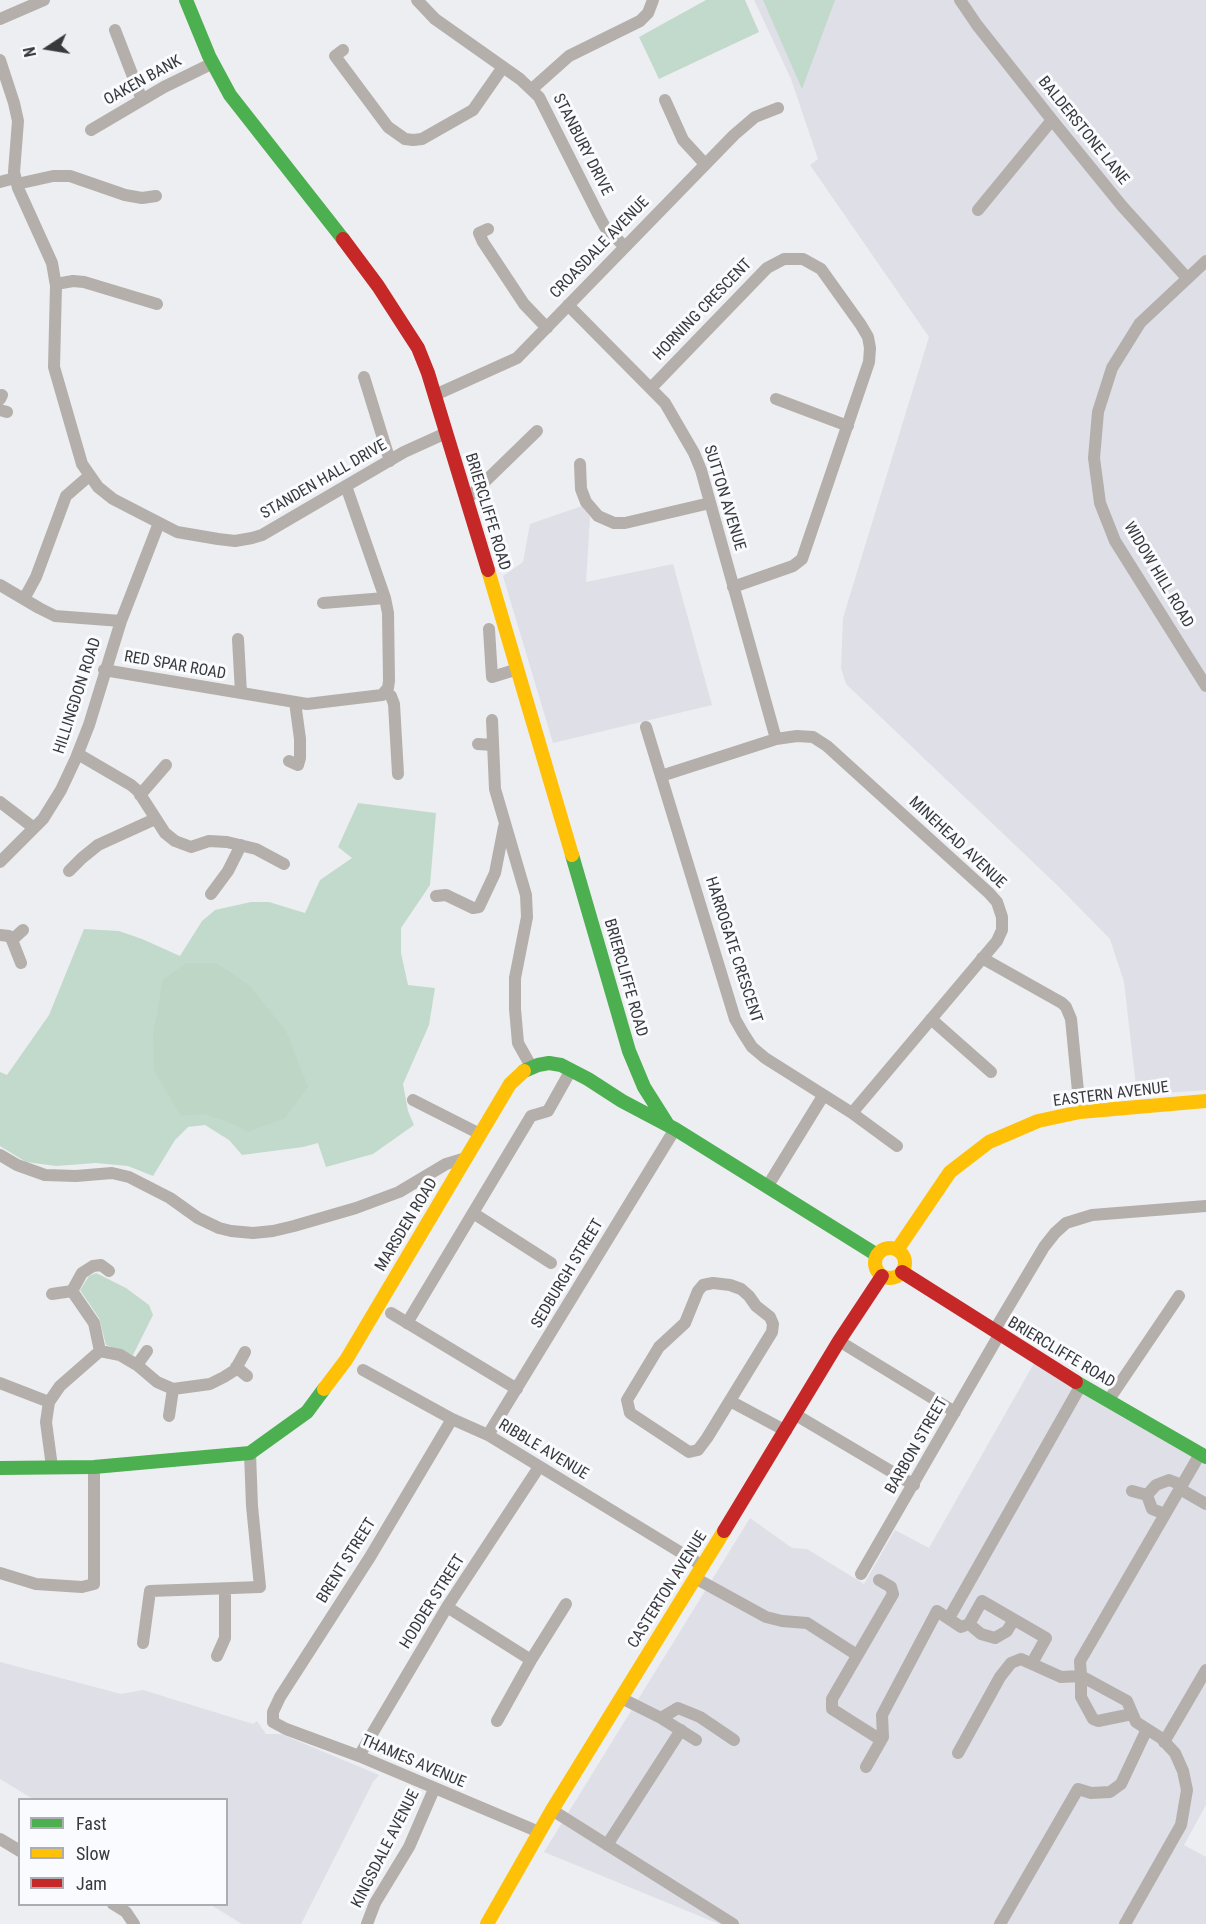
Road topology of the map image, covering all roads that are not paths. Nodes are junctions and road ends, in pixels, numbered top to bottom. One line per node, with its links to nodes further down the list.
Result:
1 (417, 0): 11 (street, STANBURY DRIVE)
2 (653, 0): 12 (street)
3 (960, 0): 16 (street, BALDERSTONE LANE)
4 (191, 2): 10 (main road, BRIERCLIFFE ROAD)
5 (46, 3): 6 (street)
6 (0, 19)
7 (115, 30): 13 (street)
8 (335, 56): 11 (street)
9 (0, 60): 19 (street, STANDEN HALL DRIVE)
10 (213, 63): 13 (street, OAKEN BANK); 33 (main road, BRIERCLIFFE ROAD)
11 (503, 67): 12 (street, STANBURY DRIVE)
12 (532, 89): 24 (street, STANBURY DRIVE)
13 (142, 100): 17 (street, OAKEN BANK)
14 (665, 100): 18 (street)
15 (778, 108): 18 (street, CROASDALE AVENUE)
16 (1052, 120): 22 (street); 26 (street, BALDERSTONE LANE)
17 (91, 130)
18 (705, 164): 24 (street, CROASDALE AVENUE)
19 (16, 181): 20 (street); 21 (street); 27 (street, STANDEN HALL DRIVE)
20 (0, 182)
21 (156, 196)
22 (978, 210)
23 (480, 233): 30 (street)
24 (625, 247): 28 (street, CROASDALE AVENUE)
25 (1206, 261): 26 (street, WIDOW HILL ROAD)
26 (1186, 278): 55 (street, WIDOW HILL ROAD)
27 (56, 284): 29 (street); 40 (street, STANDEN HALL DRIVE)
28 (568, 305): 30 (street, CROASDALE AVENUE); 32 (street, SUTTON AVENUE)
29 (149, 306)
30 (547, 328): 33 (street, CROASDALE AVENUE)
31 (364, 377): 38 (street)
32 (651, 388): 35 (street, HORNING CRESCENT); 43 (street, SUTTON AVENUE)
33 (435, 395): 37 (main road, BRIERCLIFFE ROAD)
34 (776, 399): 35 (street)
35 (848, 426): 46 (street, HORNING CRESCENT)
36 (537, 431): 42 (street)
37 (446, 433): 38 (street, STANDEN HALL DRIVE); 42 (main road, BRIERCLIFFE ROAD)
38 (390, 461): 41 (street, STANDEN HALL DRIVE)
39 (580, 464): 43 (street)
40 (89, 476): 44 (street, STANDEN HALL DRIVE); 48 (street)
41 (346, 486): 44 (street, STANDEN HALL DRIVE); 47 (street)
42 (466, 500): 53 (main road, BRIERCLIFFE ROAD)
43 (710, 503): 46 (street, SUTTON AVENUE)
44 (159, 523): 50 (street, HILLINGDON ROAD)
45 (0, 585): 48 (street)
46 (734, 587): 61 (street, SUTTON AVENUE)
47 (385, 598): 49 (street); 56 (street)
48 (24, 599): 50 (street)
49 (323, 603)
50 (121, 621): 54 (street, HILLINGDON ROAD)
51 (489, 629): 53 (street)
52 (241, 646): 57 (street, RED SPAR ROAD)
53 (518, 669): 89 (main road, BRIERCLIFFE ROAD)
54 (104, 670): 57 (street, RED SPAR ROAD); 64 (street, HILLINGDON ROAD)
55 (1206, 686)
56 (385, 692): 58 (street, RED SPAR ROAD); 67 (street)
57 (240, 693): 58 (street, RED SPAR ROAD)
58 (295, 702): 66 (street)
59 (492, 720): 63 (street)
60 (646, 727): 68 (street, HARROGATE CRESCENT)
61 (776, 740): 68 (street, MINEHEAD AVENUE); 83 (street, MINEHEAD AVENUE)
62 (478, 744): 63 (street)
63 (492, 745): 72 (street)
64 (78, 754): 69 (street); 73 (street, HILLINGDON ROAD)
65 (166, 765): 69 (street)
66 (297, 765)
67 (398, 774)
68 (661, 776): 90 (street, HARROGATE CRESCENT)
69 (140, 795): 71 (street)
70 (0, 802): 73 (street)
71 (155, 819): 74 (street); 77 (street)
72 (504, 826): 79 (street); 86 (street)
73 (34, 828): 75 (street, HILLINGDON ROAD)
74 (241, 845): 76 (street); 78 (street)
75 (0, 862)
76 (284, 864)
77 (69, 871)
78 (211, 894)
79 (436, 896)
80 (23, 930): 82 (street)
81 (0, 935): 82 (street)
82 (12, 940): 84 (street)
83 (982, 958): 85 (street, MINEHEAD AVENUE); 94 (street)
84 (21, 963)
85 (931, 1019): 88 (street); 95 (street, MINEHEAD AVENUE)
86 (532, 1068): 87 (main road, BRIERCLIFFE ROAD); 97 (main road, MARSDEN ROAD)
87 (571, 1070): 92 (main road, BRIERCLIFFE ROAD); 103 (street)
88 (992, 1072)
89 (644, 1087): 92 (main road); 96 (main road, BRIERCLIFFE ROAD)
90 (823, 1096): 95 (street, HARROGATE CRESCENT); 101 (street)
91 (412, 1100): 97 (street)
92 (622, 1101): 96 (main road, BRIERCLIFFE ROAD)
93 (1206, 1101): 94 (main road, EASTERN AVENUE)
94 (1080, 1112): 104 (main road, EASTERN AVENUE)
95 (852, 1113): 98 (street, HARROGATE CRESCENT)
96 (672, 1127): 101 (main road, BRIERCLIFFE ROAD); 127 (street, SEDBURGH STREET)
97 (480, 1134): 100 (main road, MARSDEN ROAD)
98 (897, 1146)
99 (0, 1155): 100 (street)
100 (466, 1158): 137 (main road, MARSDEN ROAD)
101 (766, 1187): 105 (main road, BRIERCLIFFE ROAD)
102 (1206, 1206): 115 (street, BARBON STREET)
103 (473, 1213): 106 (street); 114 (street)
104 (897, 1251): 105 (main road); 108 (main road)
105 (877, 1255): 109 (main road)
106 (551, 1263)
107 (109, 1271): 110 (street)
108 (902, 1272): 109 (main road); 115 (main road, BRIERCLIFFE ROAD)
109 (882, 1276): 116 (main road, CASTERTON AVENUE)
110 (72, 1291): 111 (street); 117 (street)
111 (52, 1294)
112 (1179, 1296): 129 (street)
113 (391, 1313): 114 (street)
114 (407, 1323): 127 (street)
115 (996, 1333): 125 (main road, BRIERCLIFFE ROAD); 131 (street, BARBON STREET)
116 (839, 1341): 131 (street); 132 (main road, CASTERTON AVENUE)
117 (100, 1351): 120 (street); 130 (street)
118 (147, 1351): 120 (street)
119 (245, 1352): 121 (street)
120 (137, 1365): 126 (street)
121 (236, 1367): 123 (street); 126 (street)
122 (363, 1370): 134 (street, RIBBLE AVENUE)
123 (247, 1376)
124 (0, 1383): 130 (street)
125 (1082, 1385): 129 (main road, BRIERCLIFFE ROAD); 157 (street)
126 (173, 1389): 133 (street)
127 (517, 1389): 136 (street, SEDBURGH STREET)
128 (730, 1401): 128 (street); 135 (street)
129 (1108, 1401): 138 (main road, BRIERCLIFFE ROAD)
130 (49, 1402): 139 (street)
131 (955, 1412): 143 (street, BARBON STREET)
132 (796, 1414): 135 (main road, CASTERTON AVENUE); 143 (street)
133 (169, 1416)
134 (452, 1419): 136 (street, RIBBLE AVENUE); 171 (street, BRENT STREET)
135 (786, 1431): 149 (main road, CASTERTON AVENUE)
136 (488, 1435): 141 (street, RIBBLE AVENUE)
137 (250, 1453): 140 (main road); 154 (street)
138 (1203, 1456): 144 (street)
139 (52, 1467): 140 (main road); 142 (main road)
140 (94, 1467): 150 (street)
141 (539, 1467): 149 (street, RIBBLE AVENUE); 156 (street, HODDER STREET)
142 (0, 1468)
143 (914, 1485): 151 (street, BARBON STREET)
144 (1181, 1487): 146 (street); 147 (street); 148 (street)
145 (1132, 1491): 146 (street)
146 (1147, 1495): 148 (street)
147 (1206, 1504)
148 (1165, 1514): 166 (street)
149 (703, 1566): 152 (main road, CASTERTON AVENUE)
150 (0, 1573)
151 (861, 1574)
152 (695, 1578): 161 (street); 167 (main road, CASTERTON AVENUE)
153 (879, 1580): 161 (street)
154 (225, 1590): 160 (street); 162 (street)
155 (566, 1604): 163 (street)
156 (447, 1607): 163 (street); 179 (street, HODDER STREET)
157 (949, 1618): 159 (street); 176 (street)
158 (1013, 1621): 159 (street); 159 (street); 164 (street)
159 (969, 1624)
160 (143, 1643)
161 (857, 1654): 176 (street)
162 (217, 1656)
163 (531, 1660): 170 (street)
164 (1032, 1663): 166 (street); 178 (street)
165 (1206, 1670): 177 (street)
166 (1081, 1676): 168 (street); 168 (street)
167 (621, 1698): 169 (street); 182 (main road, CASTERTON AVENUE)
168 (1132, 1714): 172 (street)
169 (661, 1718): 173 (street); 175 (street)
170 (497, 1721)
171 (273, 1722): 179 (street, THAMES AVENUE)
172 (1147, 1729): 177 (street); 192 (street)
173 (681, 1730): 174 (street); 185 (street)
174 (696, 1740)
175 (734, 1740)
176 (880, 1740): 180 (street)
177 (1164, 1742): 193 (street)
178 (958, 1753)
179 (359, 1756): 181 (street, THAMES AVENUE)
180 (866, 1767)
181 (435, 1789): 183 (street, THAMES AVENUE); 189 (street, KINGSDALE AVENUE)
182 (552, 1810): 183 (main road, CASTERTON AVENUE); 185 (street)
183 (539, 1832): 190 (main road, CASTERTON AVENUE)
184 (0, 1839): 186 (street)
185 (607, 1845): 191 (street)
186 (18, 1850)
187 (115, 1906): 188 (street)
188 (134, 1924)
189 (367, 1924)
190 (487, 1924)
191 (733, 1924)
192 (1000, 1924)
193 (1125, 1924)

